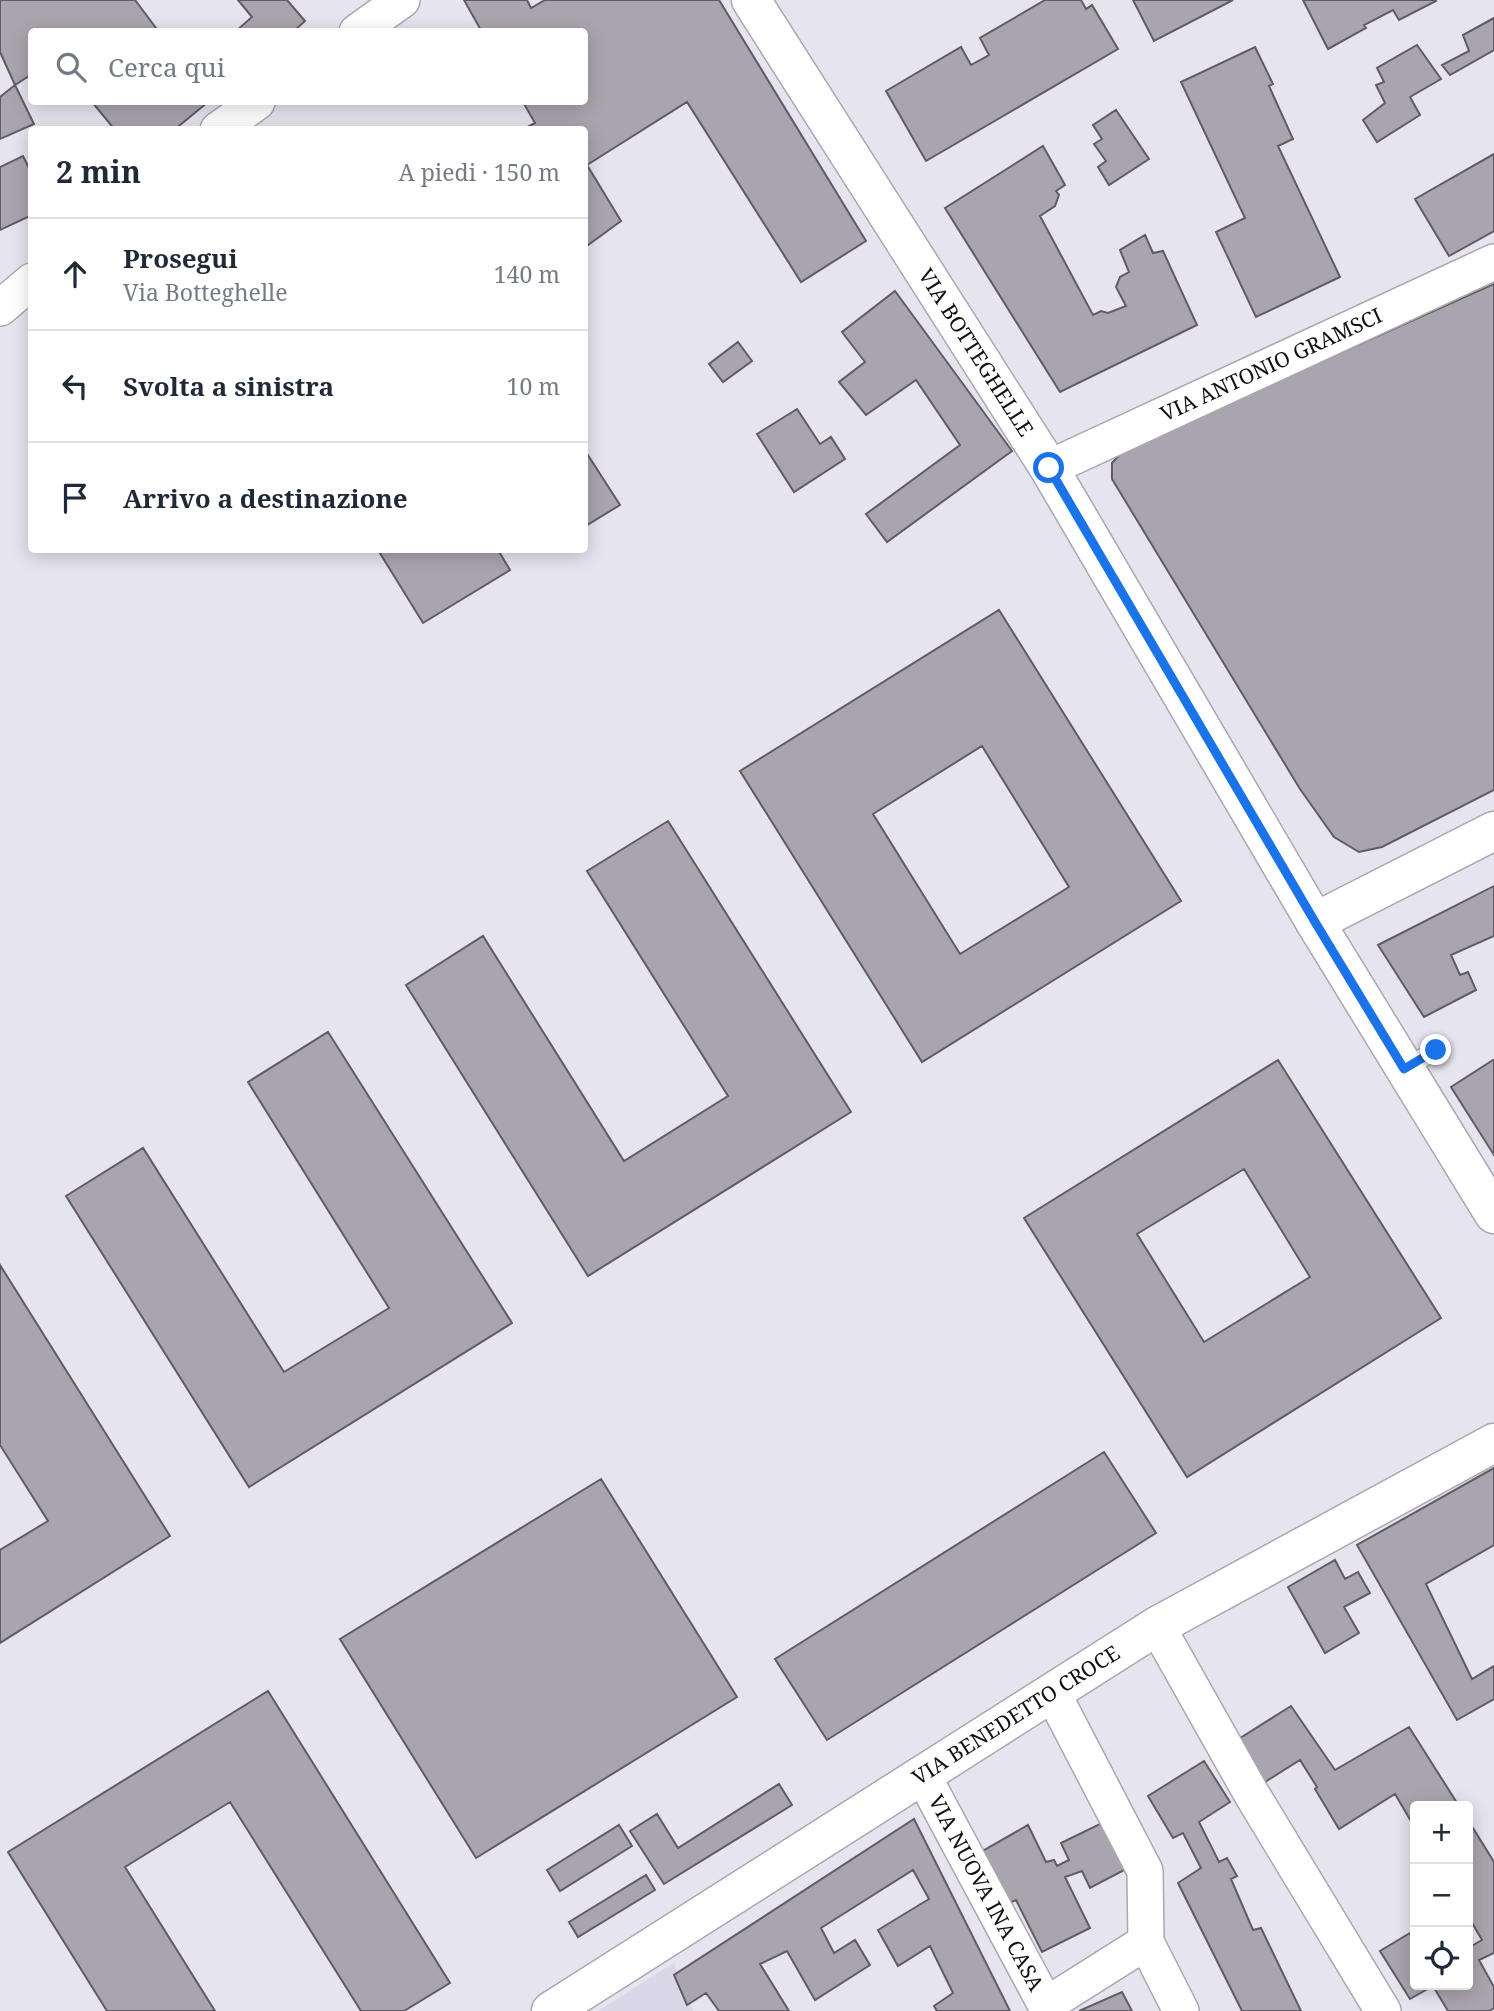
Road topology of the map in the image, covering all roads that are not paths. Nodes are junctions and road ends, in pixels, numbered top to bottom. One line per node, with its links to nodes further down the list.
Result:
1 (402, 0): 3 (street)
2 (751, 0): 9 (main road, VIA BOTTEGHELLE)
3 (363, 28)
4 (253, 105): 5 (street)
5 (224, 126)
6 (1494, 262): 9 (street, VIA ANTONIO GRAMSCI)
7 (28, 284): 8 (street)
8 (0, 308)
9 (1049, 468): 11 (main road, VIA BOTTEGHELLE)
10 (1494, 831): 11 (main road)
11 (1315, 922): 12 (main road, VIA BOTTEGHELLE)
12 (1494, 1214)
13 (1494, 1443): 14 (main road, VIA BENEDETTO CROCE)
14 (1157, 1626): 15 (main road, VIA BENEDETTO CROCE); 21 (street)
15 (1052, 1692): 16 (main road, VIA BENEDETTO CROCE); 17 (street)
16 (922, 1774): 18 (street, VIA NUOVA INA CASA); 19 (main road, VIA BENEDETTO CROCE)
17 (1146, 1942): 18 (street); 20 (street)
18 (1047, 2008)
19 (551, 2011)
20 (1181, 2011)
21 (1383, 2011)

